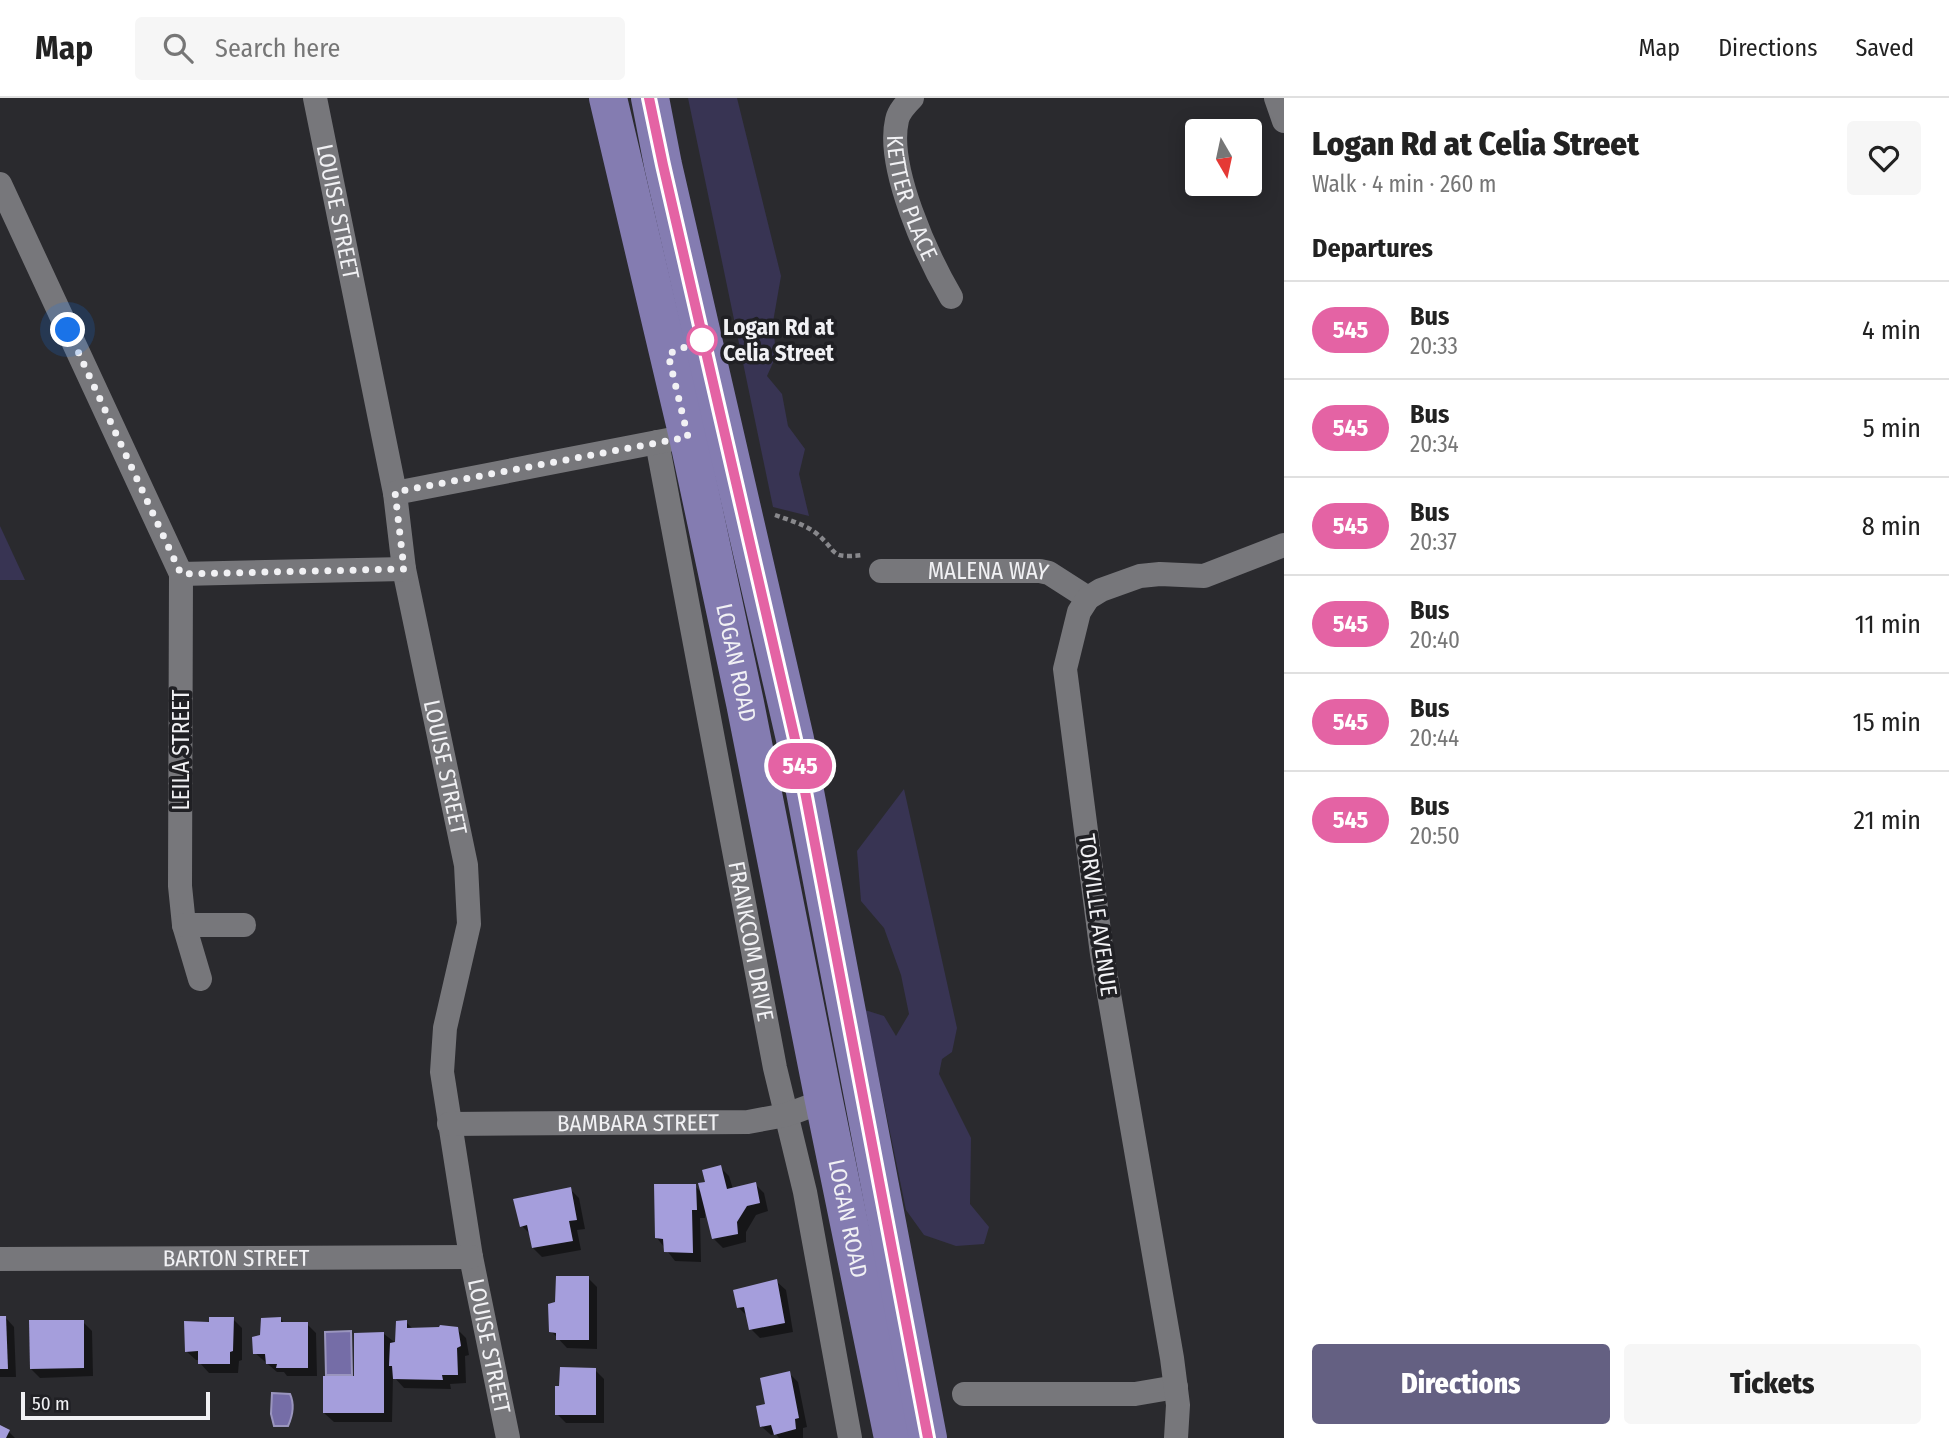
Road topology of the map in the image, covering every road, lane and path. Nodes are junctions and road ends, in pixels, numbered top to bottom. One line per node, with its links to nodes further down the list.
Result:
1 (315, 98): 10 (street, LOUISE STREET)
2 (608, 98): 9 (main road, LOGAN ROAD)
3 (649, 98): 30 (main road, LOGAN ROAD)
4 (912, 98): 8 (street, KETTER PLACE)
5 (1276, 98): 6 (street)
6 (1284, 121)
7 (0, 184): 15 (street)
8 (951, 297)
9 (672, 439): 10 (street); 20 (main road, LOGAN ROAD); 21 (street, FRANKCOM DRIVE)
10 (395, 492): 13 (street, LOUISE STREET)
11 (769, 513): 14 (path)
12 (1284, 545): 16 (street)
13 (404, 569): 15 (street); 22 (street, LOUISE STREET)
14 (881, 572): 16 (street, MALENA WAY)
15 (181, 574): 17 (street, LEILA STREET)
16 (1088, 598): 25 (street, TORVILLE AVENUE)
17 (184, 925): 18 (street); 19 (street, LEILA STREET)
18 (244, 925)
19 (200, 979)
20 (824, 1101): 21 (street, BAMBARA STREET); 29 (main road, LOGAN ROAD)
21 (786, 1115): 22 (street, BAMBARA STREET); 28 (street, FRANKCOM DRIVE)
22 (449, 1124): 23 (street, LOUISE STREET)
23 (471, 1257): 24 (street, BARTON STREET); 27 (street, LOUISE STREET)
24 (0, 1259)
25 (1176, 1387): 26 (street); 31 (street, TORVILLE AVENUE)
26 (964, 1394)
27 (508, 1438)
28 (850, 1438)
29 (894, 1438)
30 (928, 1438)
31 (1176, 1438)

